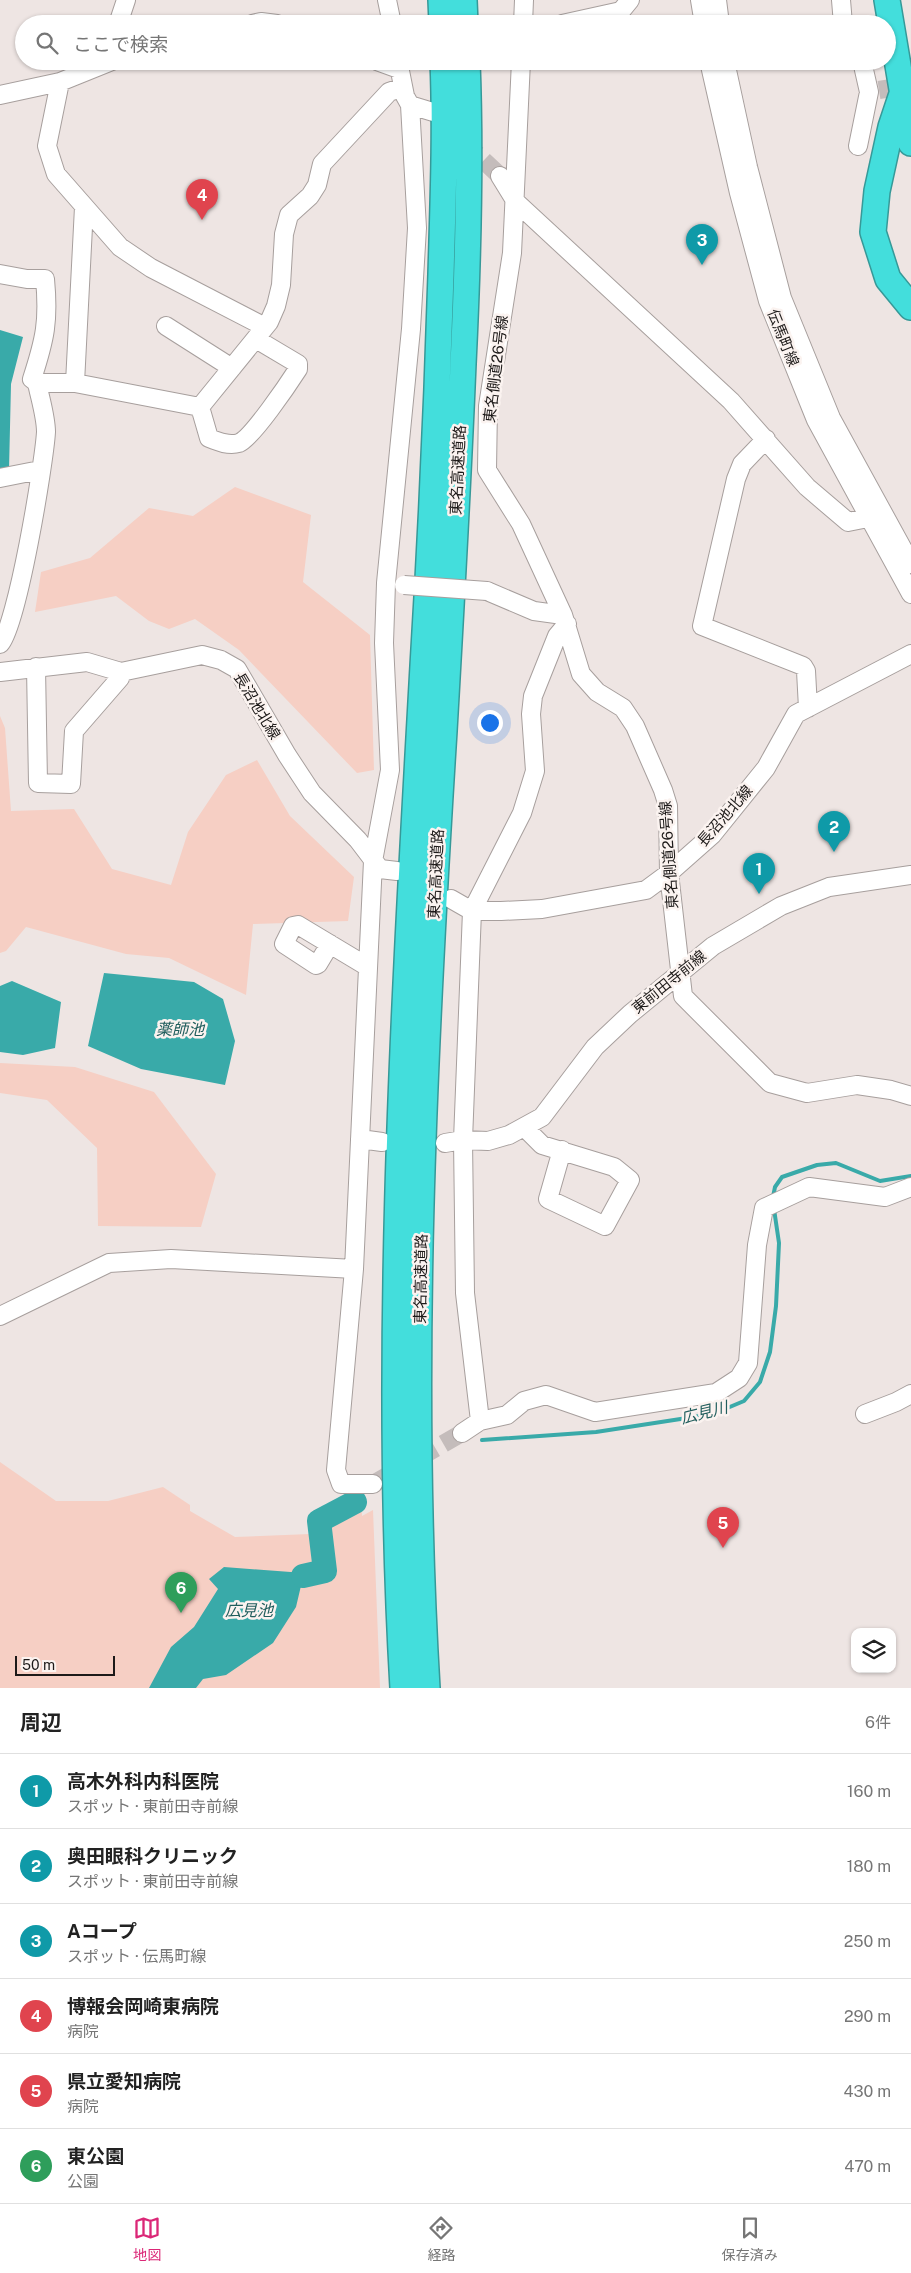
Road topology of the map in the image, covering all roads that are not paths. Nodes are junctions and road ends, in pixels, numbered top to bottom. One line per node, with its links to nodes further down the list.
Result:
1 (126, 0): 12 (street)
2 (388, 0): 13 (street)
3 (441, 0): 14 (highway)
4 (464, 0): 15 (highway)
5 (474, 0): 16 (highway)
6 (524, 0): 17 (street)
7 (630, 0): 18 (street)
8 (700, 0): 19 (street)
9 (717, 0): 20 (street)
10 (841, 0): 21 (street)
11 (887, 0): 22 (highway)
12 (121, 15)
13 (390, 15)
14 (442, 15)
15 (465, 15)
16 (473, 15)
17 (523, 15)
18 (603, 15)
19 (702, 15)
20 (719, 15)
21 (842, 15)
22 (886, 15)
23 (89, 70): 33 (street)
24 (400, 70): 34 (street)
25 (443, 70): 91 (highway, 東名高速道路)
26 (467, 70): 39 (highway, 東名高速道路)
27 (472, 70): 39 (highway)
28 (521, 70): 43 (street, 東名側道26号線)
29 (711, 70): 56 (street, 伝馬町線)
30 (728, 70): 56 (street, 伝馬町線)
31 (868, 70): 35 (street)
32 (884, 70): 35 (highway)
33 (60, 82): 36 (street); 44 (street)
34 (403, 87): 37 (street); 48 (street)
35 (883, 92): 40 (highway); 41 (street); 46 (highway)
36 (0, 95)
37 (410, 105): 38 (street); 58 (street)
38 (433, 112)
39 (469, 116): 92 (highway, 東名高速道路)
40 (911, 143)
41 (858, 146)
42 (500, 176): 43 (street)
43 (516, 202): 53 (street); 60 (street, 東名側道26号線)
44 (84, 207): 48 (street); 51 (street)
45 (0, 274): 50 (street)
46 (911, 307)
47 (166, 326): 49 (street)
48 (261, 333): 49 (street); 52 (street)
49 (232, 368): 52 (street)
50 (37, 383): 51 (street); 54 (street)
51 (75, 384): 52 (street)
52 (200, 407)
53 (766, 439): 56 (street); 66 (street)
54 (40, 470): 55 (street); 61 (street)
55 (0, 478)
56 (874, 514): 57 (street, 伝馬町線); 59 (street, 伝馬町線)
57 (911, 564)
58 (386, 584): 60 (street, bridge); 67 (street)
59 (911, 594)
60 (565, 620): 69 (street, 東名側道26号線); 72 (street)
61 (0, 644)
62 (911, 654): 66 (street, 長沼池北線)
63 (36, 667): 64 (street, 長沼池北線); 65 (street, 長沼池北線); 65 (street)
64 (0, 672)
65 (121, 672): 67 (street, 長沼池北線)
66 (808, 708): 69 (street, 長沼池北線)
67 (373, 861): 68 (street); 74 (street)
68 (397, 871)
69 (669, 873): 72 (street, 長沼池北線); 75 (street, 東名側道26号線)
70 (911, 875): 75 (street, 東前田寺前線)
71 (451, 899): 72 (street)
72 (472, 911): 79 (street)
73 (330, 944): 74 (street)
74 (368, 968): 78 (street)
75 (680, 972): 76 (street, 東名側道26号線); 77 (street, 東前田寺前線)
76 (911, 1096)
77 (524, 1127): 79 (street, 東前田寺前線); 82 (street)
78 (360, 1139): 80 (street); 84 (street)
79 (463, 1140): 81 (street, 東前田寺前線); 88 (street)
80 (382, 1142)
81 (446, 1143)
82 (562, 1150): 82 (street)
83 (911, 1187): 88 (street)
84 (354, 1269): 85 (street); 90 (street)
85 (0, 1316)
86 (911, 1394): 87 (street)
87 (865, 1414)
88 (480, 1421): 89 (street)
89 (462, 1433)
90 (373, 1484)
91 (403, 1688)
92 (427, 1688)

